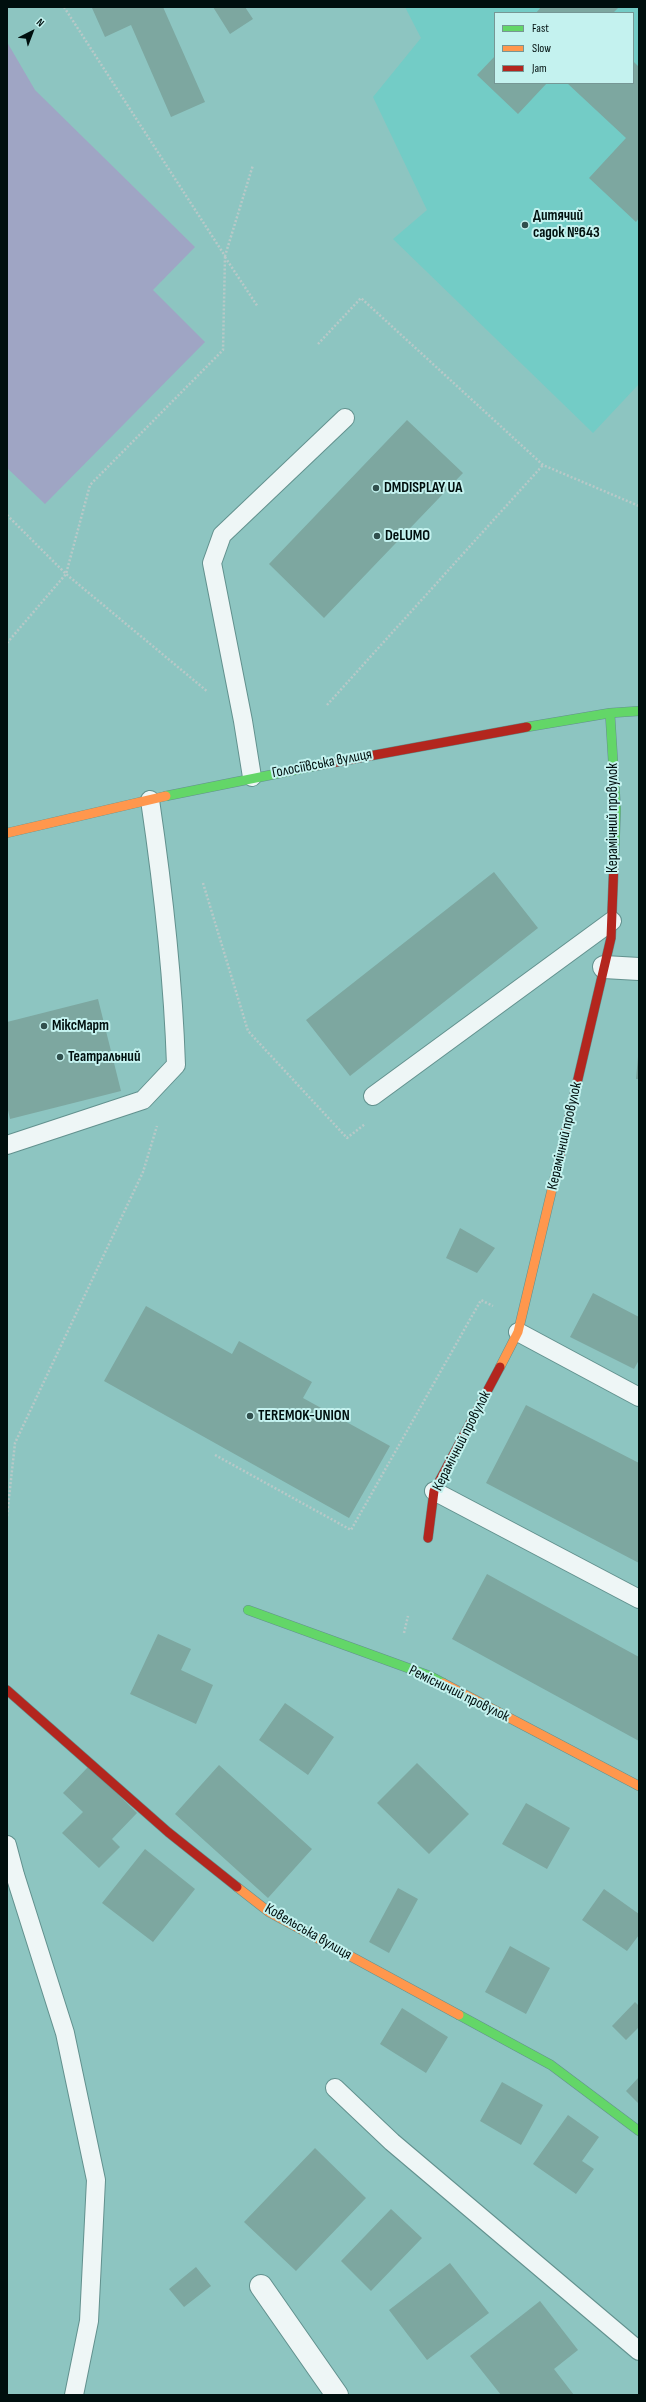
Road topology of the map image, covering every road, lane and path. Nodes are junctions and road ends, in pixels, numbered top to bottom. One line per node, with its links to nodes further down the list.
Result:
1 (64, 7): 3 (path)
2 (253, 165): 3 (path)
3 (225, 256): 4 (path); 10 (path)
4 (258, 307)
5 (318, 344): 7 (path)
6 (345, 418): 15 (lane)
7 (543, 465): 8 (path); 12 (path)
8 (639, 506)
9 (7, 515): 10 (path)
10 (66, 574): 11 (path); 15 (path)
11 (7, 643)
12 (327, 705)
13 (639, 711): 14 (street, Голосіївська вулиця)
14 (610, 713): 16 (street, Голосіївська вулиця); 20 (street, Керамічний провулок)
15 (243, 722): 16 (lane)
16 (252, 777): 17 (street, Голосіївська вулиця)
17 (150, 800): 18 (street, Голосіївська вулиця); 26 (lane)
18 (7, 833)
19 (203, 883): 24 (path)
20 (612, 921): 21 (street, Керамічний провулок); 23 (lane)
21 (604, 967): 22 (street); 27 (street, Керамічний провулок)
22 (639, 969)
23 (373, 1096)
24 (370, 1120)
25 (158, 1122): 31 (path)
26 (7, 1145)
27 (520, 1326): 28 (lane); 29 (path); 30 (street, Керамічний провулок)
28 (639, 1397)
29 (215, 1455)
30 (434, 1492): 32 (street, Керамічний провулок); 33 (lane)
31 (7, 1516)
32 (428, 1538)
33 (639, 1599)
34 (248, 1610): 36 (street, Ремісничий провулок)
35 (7, 1690): 39 (street, Ковельська вулиця)
36 (639, 1786)
37 (7, 1845): 42 (lane)
38 (335, 2088): 41 (lane)
39 (639, 2131)
40 (261, 2286): 43 (street)
41 (639, 2351)
42 (74, 2395)
43 (337, 2395)

